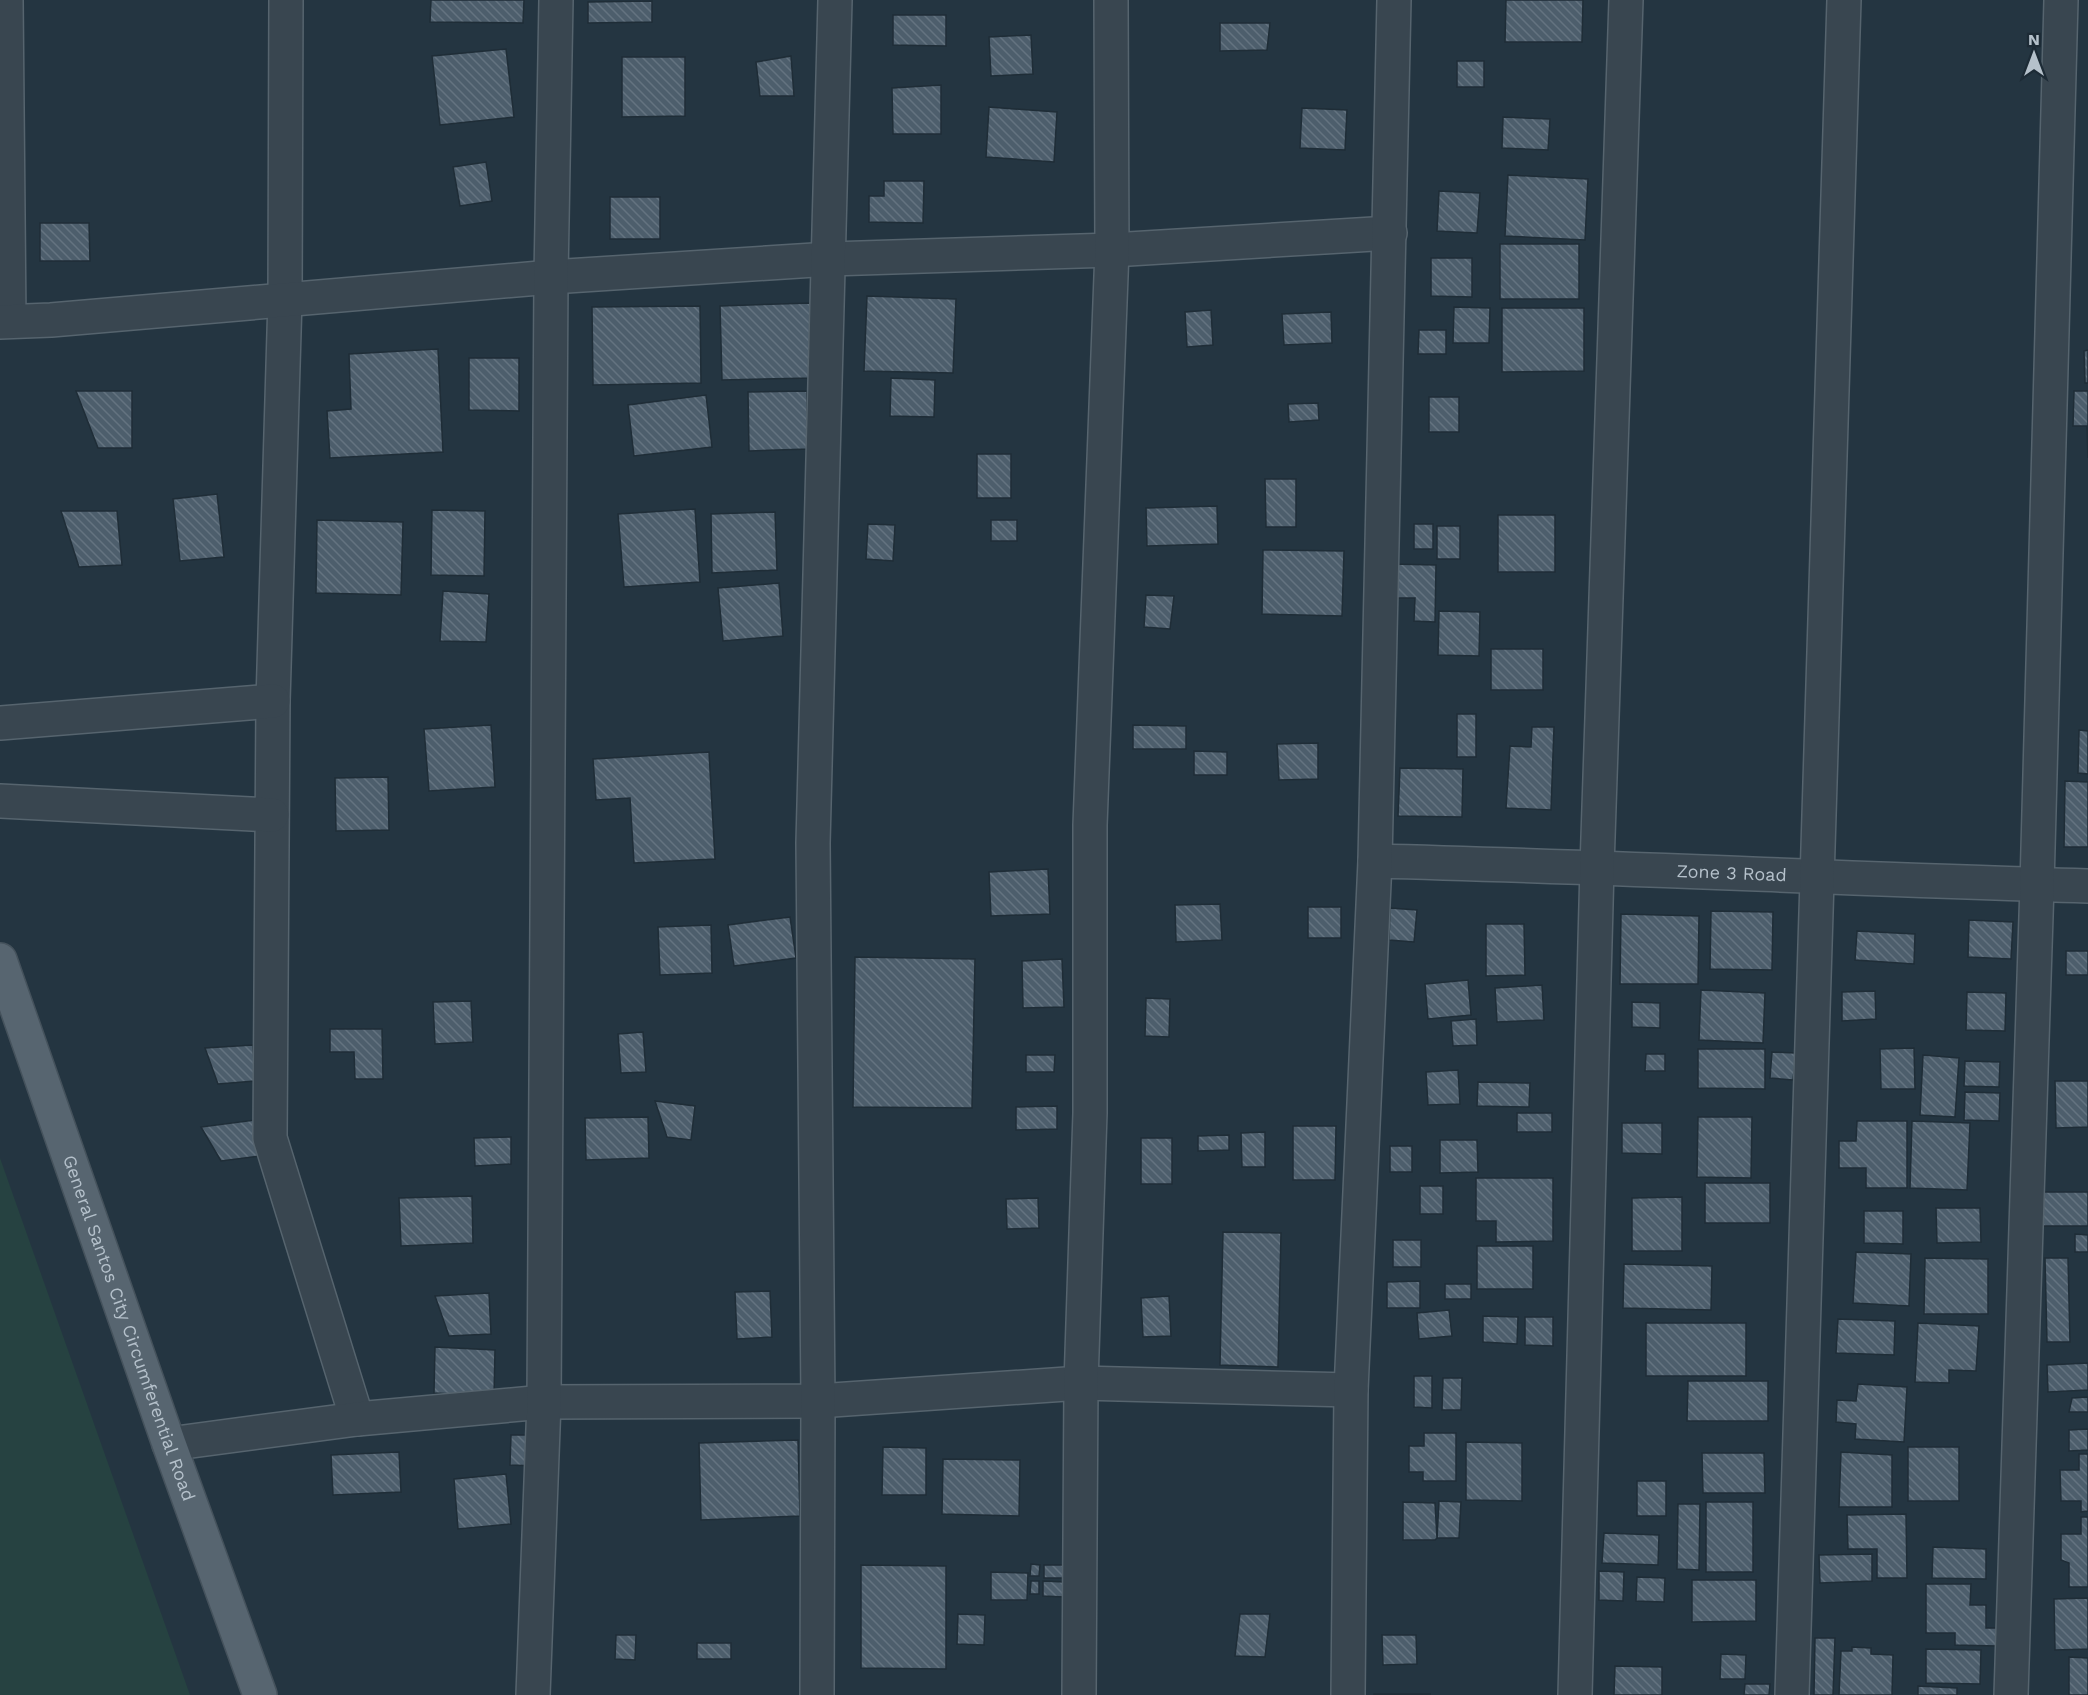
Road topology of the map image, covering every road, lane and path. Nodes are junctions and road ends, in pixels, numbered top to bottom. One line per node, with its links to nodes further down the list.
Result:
1 (6, 0): 15 (street)
2 (286, 0): 14 (street)
3 (556, 0): 13 (street)
4 (835, 0): 12 (street)
5 (1111, 0): 11 (street)
6 (1394, 0): 10 (street)
7 (1626, 0): 21 (street)
8 (1844, 0): 22 (street)
9 (2061, 0): 23 (street)
10 (1390, 233): 11 (street); 20 (street)
11 (1112, 250): 12 (street); 26 (street)
12 (830, 259): 13 (street); 28 (street)
13 (551, 277): 14 (street); 29 (street)
14 (285, 299): 15 (street); 16 (street)
15 (5, 321)
16 (273, 701): 17 (street); 19 (street)
17 (0, 723)
18 (0, 801): 19 (street)
19 (273, 815): 30 (street)
20 (1375, 861): 21 (street, Zone 3 Road); 27 (street)
21 (1597, 867): 22 (street, Zone 3 Road); 37 (street)
22 (1817, 878): 23 (street, Zone 3 Road); 38 (street)
23 (2037, 885): 24 (street, Zone 3 Road); 39 (street)
24 (2088, 886)
25 (0, 960): 31 (main road, General Santos City Circumferential Road)
26 (1081, 1383): 27 (street); 28 (street); 35 (street)
27 (1351, 1390): 36 (street)
28 (818, 1401): 29 (street); 34 (street)
29 (544, 1402): 30 (street); 33 (street)
30 (357, 1419): 31 (street)
31 (169, 1444): 32 (main road, General Santos City Circumferential Road)
32 (260, 1695)
33 (533, 1695)
34 (817, 1695)
35 (1079, 1695)
36 (1348, 1695)
37 (1575, 1695)
38 (1792, 1695)
39 (2011, 1695)

